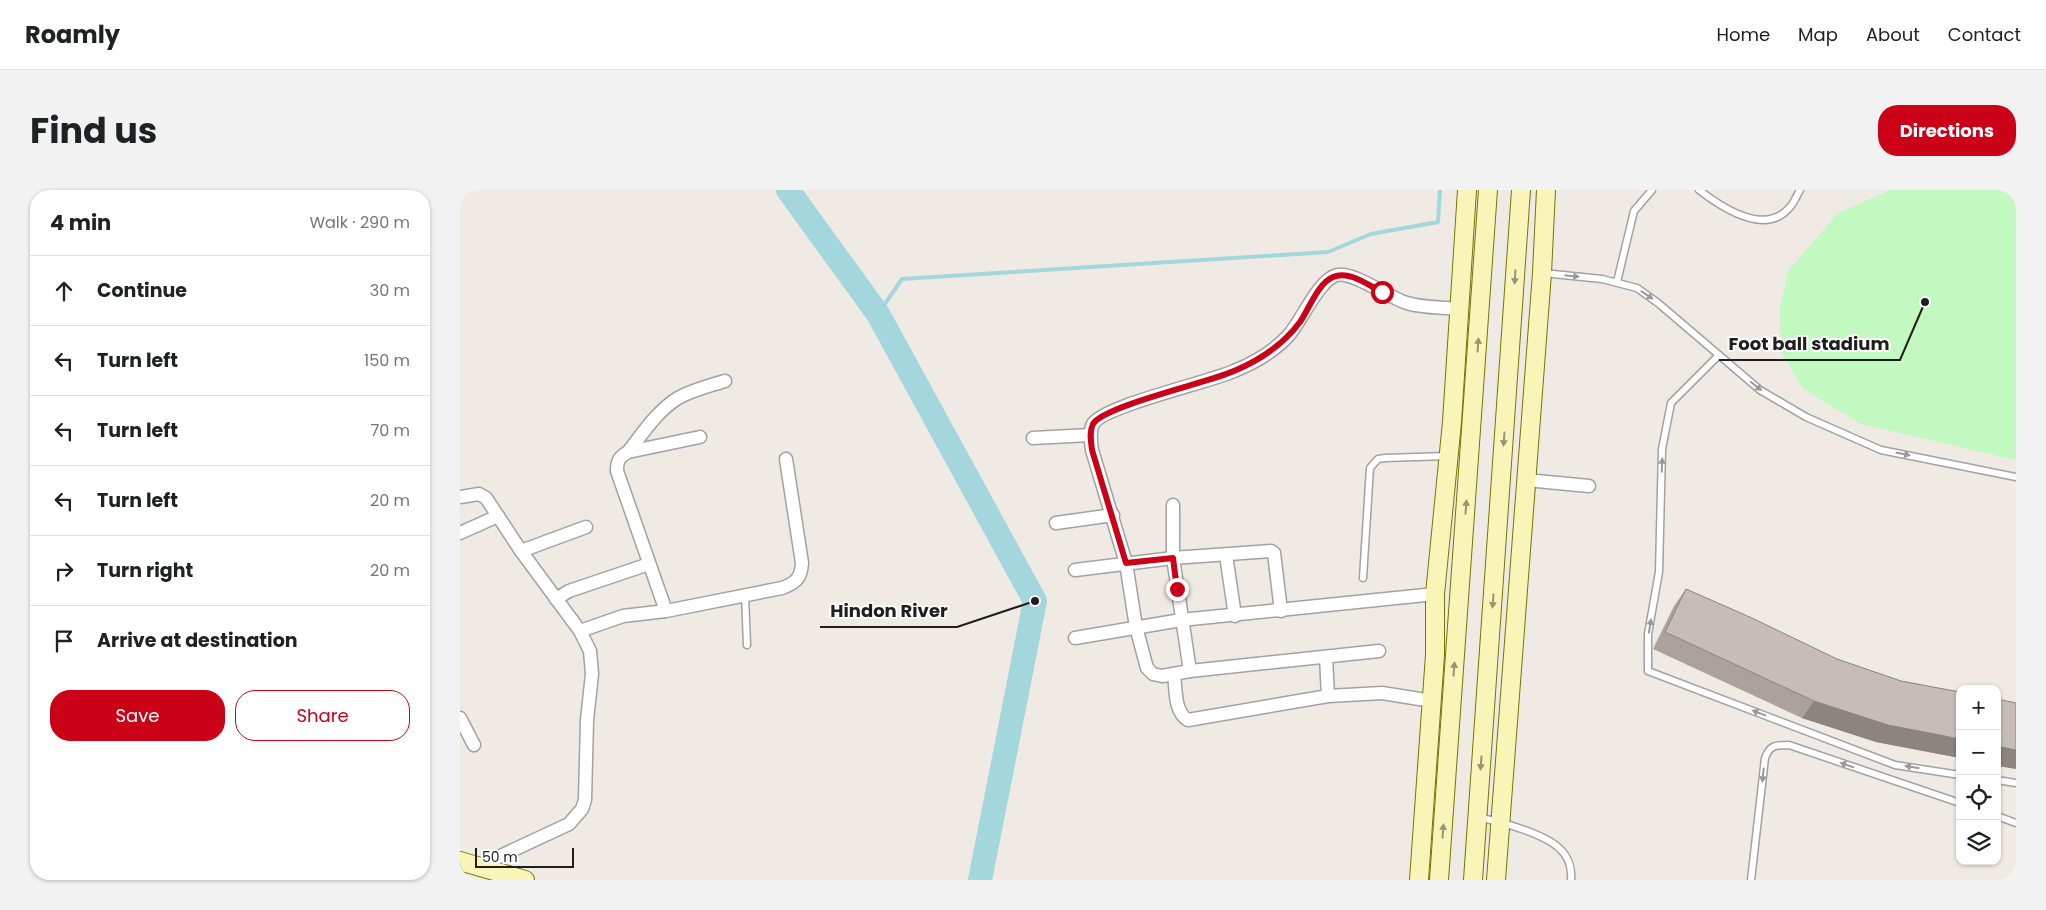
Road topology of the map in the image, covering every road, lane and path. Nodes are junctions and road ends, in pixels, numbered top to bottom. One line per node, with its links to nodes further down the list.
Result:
1 (1652, 190): 9 (lane)
2 (1699, 190): 3 (lane)
3 (1800, 190)
4 (1467, 191): 10 (street)
5 (1521, 192): 12 (street, one-way to 12)
6 (1488, 193): 69 (street, one-way to 6)
7 (1545, 195): 8 (street)
8 (1542, 273): 9 (lane, one-way to 9); 13 (street)
9 (1617, 282): 11 (lane, one-way to 11)
10 (1459, 309): 15 (street); 19 (street)
11 (1719, 355): 21 (lane, one-way to 21); 57 (lane, one-way to 11)
12 (1509, 368): 13 (street); 62 (street, one-way to 62)
13 (1534, 371): 22 (street)
14 (725, 381): 18 (street)
15 (1090, 435): 17 (street); 26 (street)
16 (700, 437): 18 (street)
17 (1033, 438)
18 (628, 452): 35 (street)
19 (1448, 456): 37 (lane); 38 (street)
20 (786, 459): 39 (street)
21 (2016, 477)
22 (1526, 480): 23 (street); 63 (street)
23 (1590, 486)
24 (460, 497): 27 (street)
25 (1173, 505): 33 (street)
26 (1113, 515): 28 (street); 34 (street)
27 (498, 516): 30 (street); 31 (street)
28 (1056, 523)
29 (586, 527): 31 (street)
30 (460, 533)
31 (521, 551): 40 (street)
32 (1226, 555): 33 (street); 42 (street); 43 (street)
33 (1173, 558): 34 (street); 44 (street)
34 (1126, 563): 36 (street); 45 (street)
35 (650, 564): 40 (street); 41 (street)
36 (1075, 570)
37 (1362, 578)
38 (1435, 594): 42 (street); 54 (street)
39 (745, 596): 41 (street); 48 (lane)
40 (556, 599): 46 (street)
41 (666, 611): 46 (street)
42 (1281, 611): 43 (street)
43 (1235, 616): 44 (street)
44 (1181, 620): 45 (street); 51 (street)
45 (1136, 627): 47 (street); 52 (street)
46 (580, 631): 66 (street)
47 (1075, 638)
48 (746, 645)
49 (1379, 651): 50 (street)
50 (1326, 657): 51 (street); 53 (street)
51 (1190, 671): 52 (street)
52 (1174, 674): 53 (street)
53 (1328, 696): 54 (street)
54 (1432, 701): 68 (street)
55 (460, 718): 56 (street)
56 (474, 745)
57 (1956, 774)
58 (2001, 781): 59 (lane)
59 (2016, 783)
60 (1956, 802): 73 (lane, one-way to 73)
61 (2001, 817): 64 (lane)
62 (1477, 818): 63 (lane); 70 (street)
63 (1500, 821): 71 (street); 72 (lane)
64 (2016, 823)
65 (460, 861): 66 (street)
66 (478, 866): 67 (street)
67 (524, 880)
68 (1419, 880)
69 (1439, 880)
70 (1473, 880)
71 (1496, 880)
72 (1571, 880)
73 (1751, 880)

